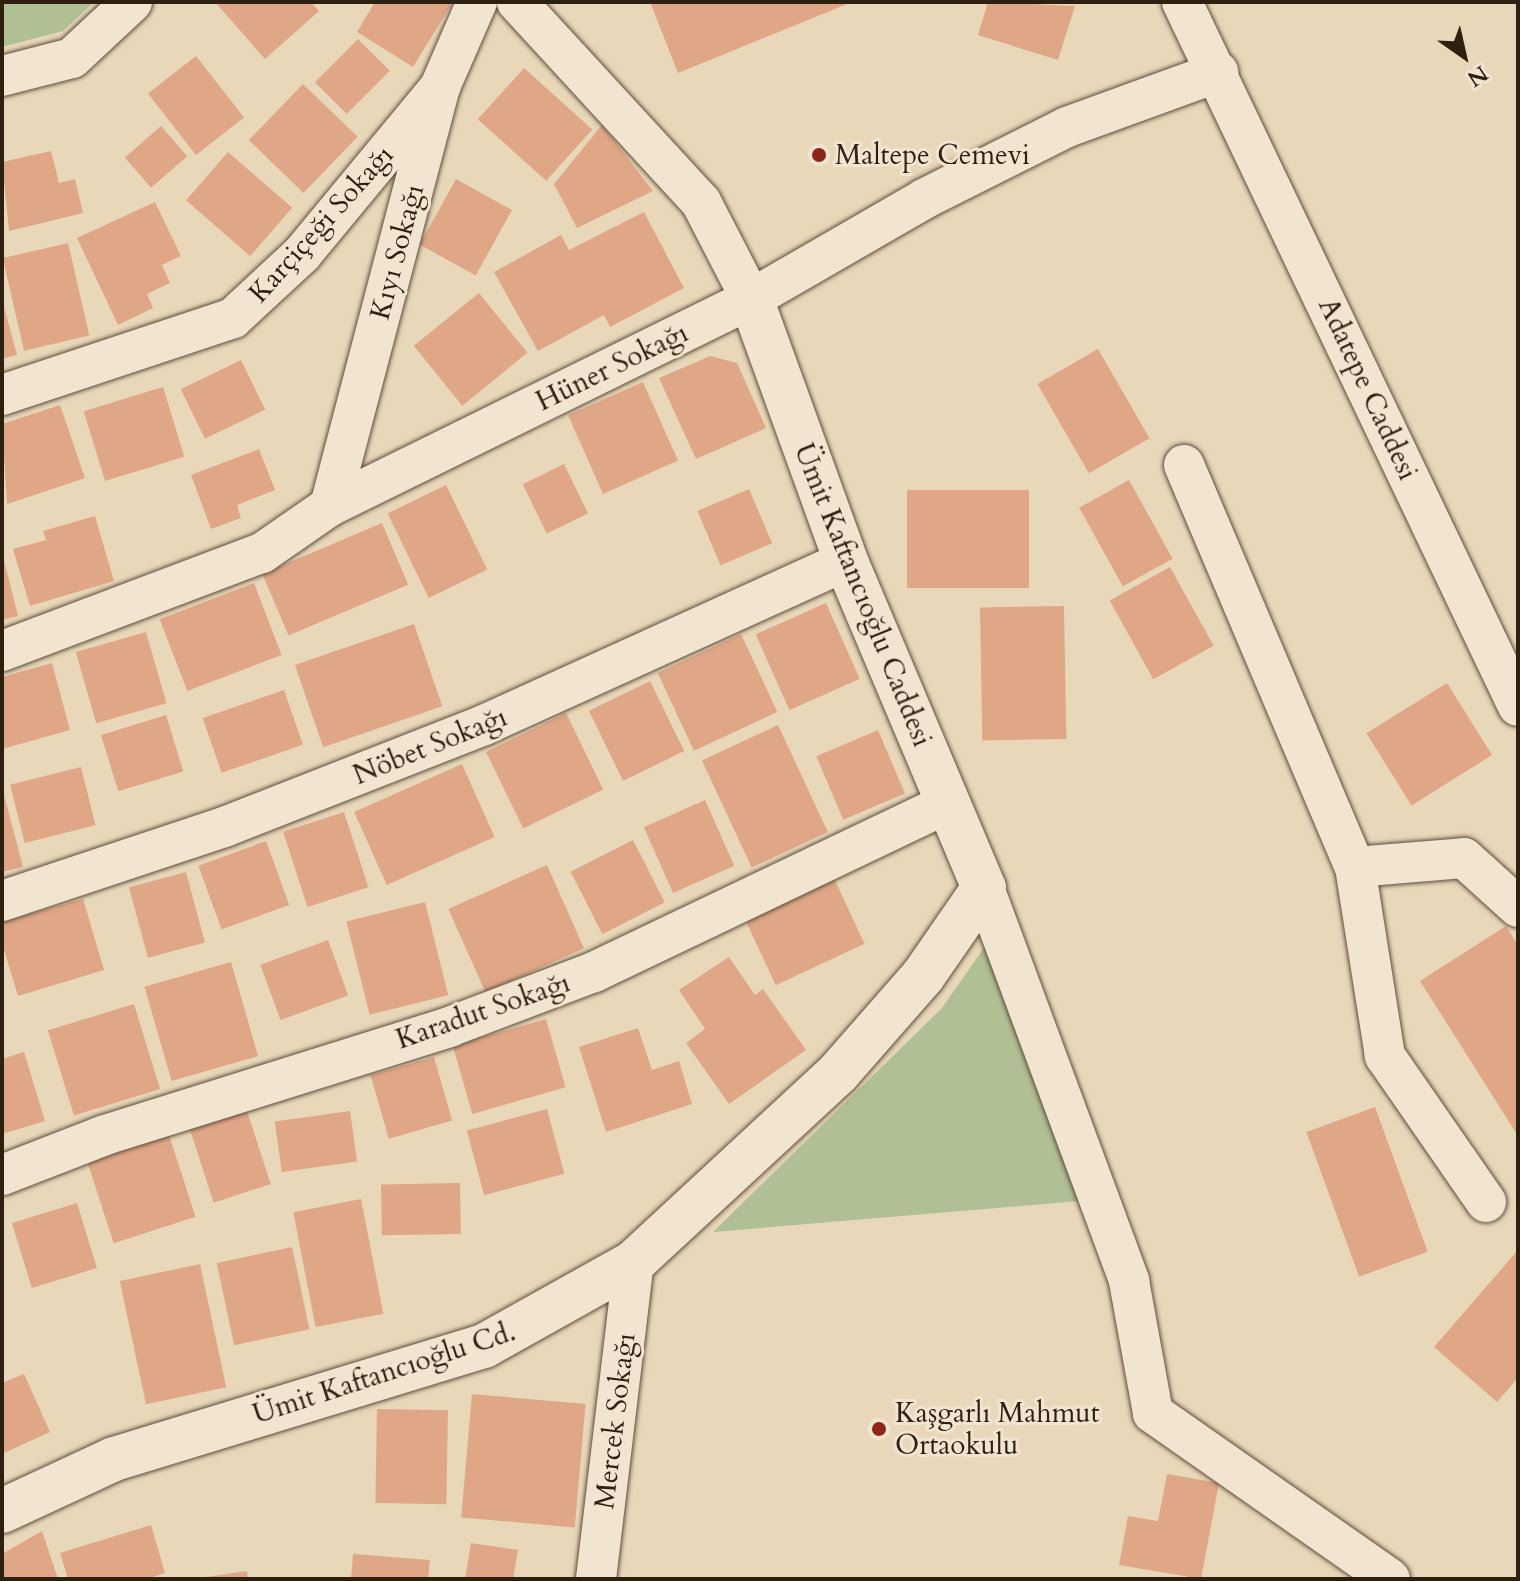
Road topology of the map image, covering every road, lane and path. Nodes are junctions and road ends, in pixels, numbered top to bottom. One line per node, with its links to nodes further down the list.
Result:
1 (132, 2): 6 (street)
2 (477, 2): 7 (street, Kıyı Sokağı)
3 (517, 2): 8 (street)
4 (1182, 2): 5 (street, Adatepe Caddesi)
5 (1218, 72): 8 (street, Hüner Sokağı); 14 (street, Adatepe Caddesi)
6 (2, 76)
7 (440, 87): 9 (street, Karçiçeği Sokağı); 11 (street, Kıyı Sokağı)
8 (751, 299): 11 (street, Hüner Sokağı); 12 (street, Ümit Kaftancıoğlu Caddesi)
9 (2, 395)
10 (1184, 465): 16 (street)
11 (330, 506): 13 (street, Hüner Sokağı)
12 (846, 561): 15 (street, Ümit Kaftancıoğlu Caddesi); 18 (street, Nöbet Sokağı)
13 (2, 651)
14 (1518, 706)
15 (947, 804): 17 (street, Ümit Kaftancıoğlu Caddesi); 20 (street, Karadut Sokağı)
16 (1355, 867): 19 (street); 21 (street)
17 (984, 888): 22 (street, Ümit Kaftancıoğlu Cd.); 25 (street)
18 (2, 901)
19 (1518, 907)
20 (2, 1175)
21 (1486, 1202)
22 (634, 1262): 23 (street, Ümit Kaftancıoğlu Cd.); 24 (street, Mercek Sokağı)
23 (2, 1511)
24 (596, 1579)
25 (1390, 1579)

